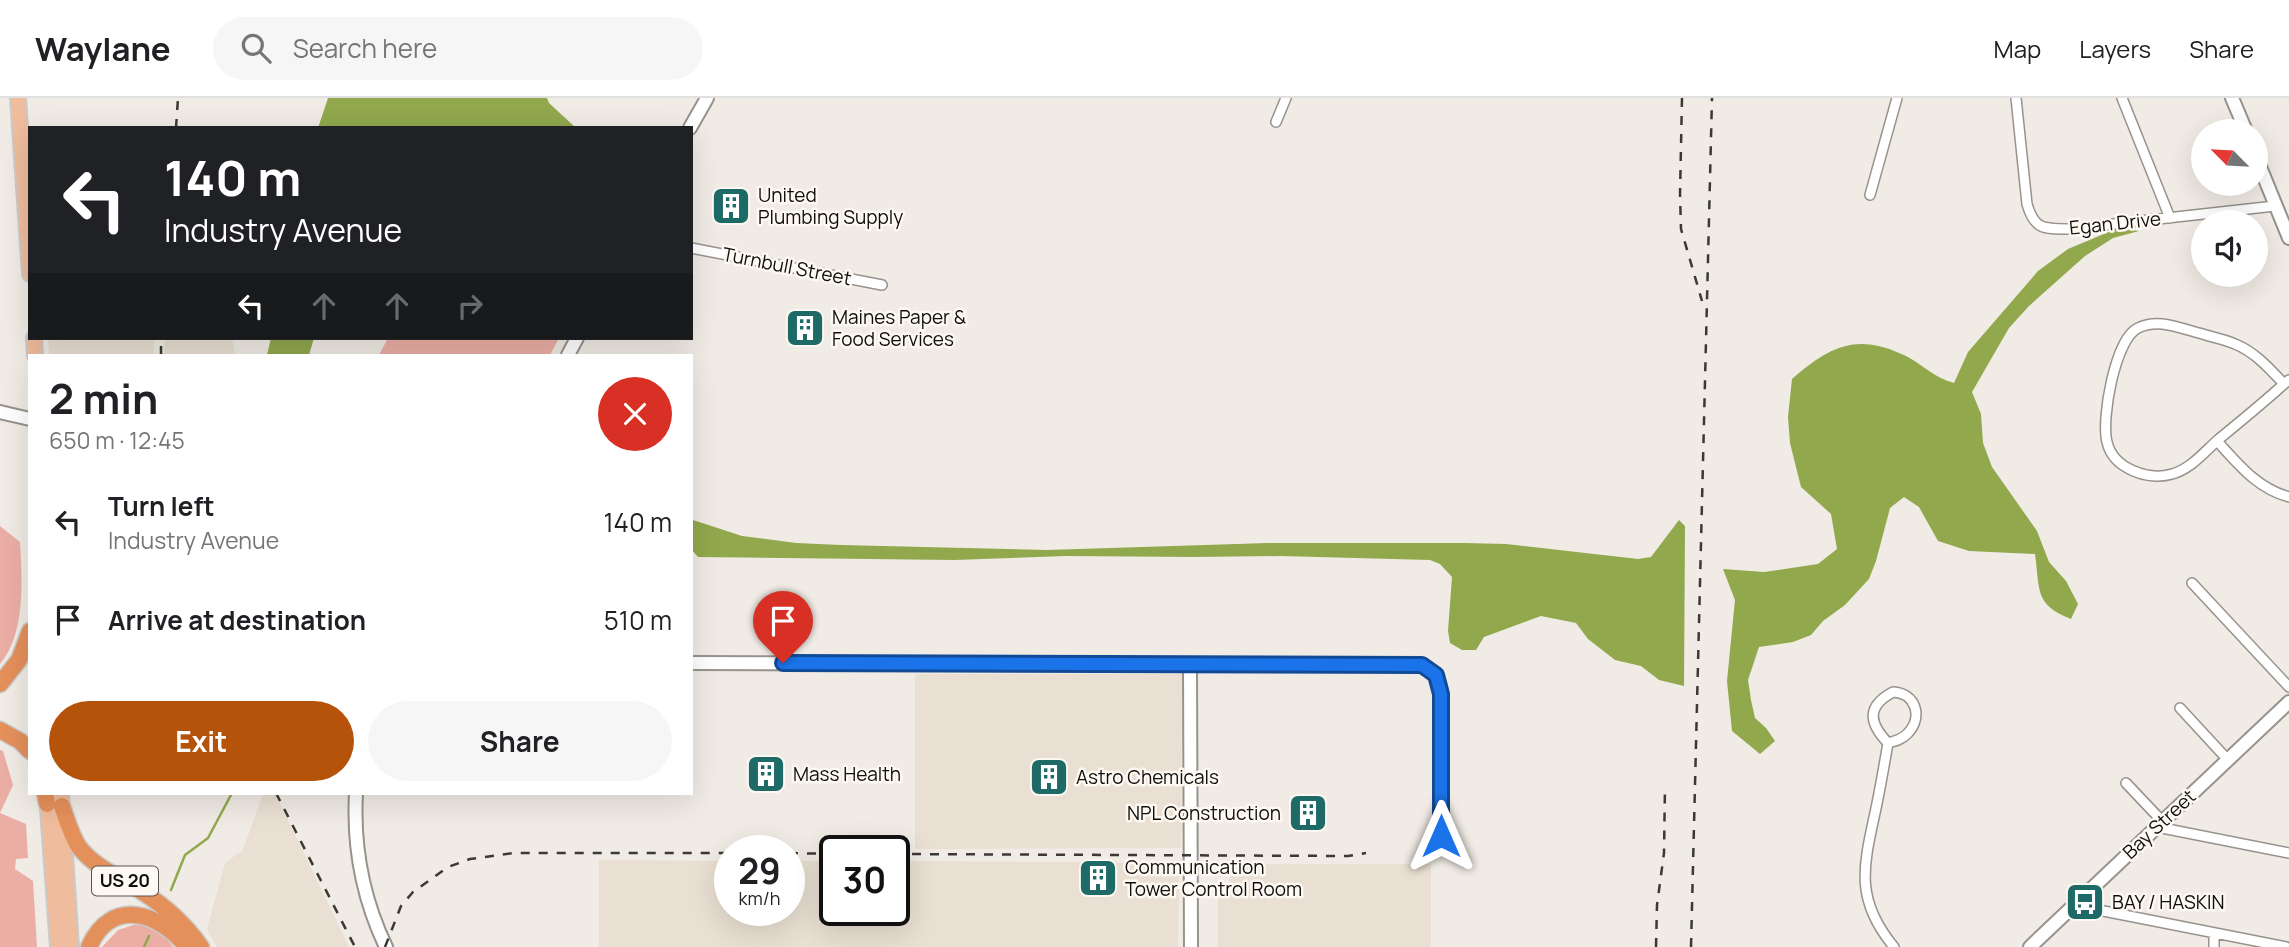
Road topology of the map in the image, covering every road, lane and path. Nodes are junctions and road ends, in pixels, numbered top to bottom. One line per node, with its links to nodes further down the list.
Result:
1 (18, 98): 16 (main road)
2 (707, 98): 10 (street)
3 (1286, 98): 9 (street)
4 (1897, 98): 12 (street)
5 (2016, 98): 14 (street, Egan Drive)
6 (2122, 98): 14 (street)
7 (2232, 98): 8 (street)
8 (2241, 119)
9 (1276, 122)
10 (691, 126)
11 (2268, 188): 13 (street)
12 (1870, 195)
13 (2275, 206): 14 (street, Egan Drive); 15 (street)
14 (2170, 218)
15 (2289, 238)
16 (28, 245)
17 (693, 248): 18 (street, Turnbull Street)
18 (882, 285)
19 (2287, 382): 22 (street); 22 (street)
20 (0, 412): 21 (street)
21 (28, 419)
22 (2217, 441): 23 (street)
23 (2289, 497)
24 (2192, 583): 29 (street)
25 (28, 636): 28 (highway)
26 (693, 663): 27 (street)
27 (1190, 664): 40 (street); 50 (street)
28 (0, 684)
29 (2289, 687)
30 (2289, 702): 35 (street, Bay Street)
31 (2180, 708): 35 (street)
32 (0, 730): 34 (highway)
33 (1888, 743): 33 (street); 51 (street)
34 (28, 749)
35 (2228, 760): 39 (street, Bay Street)
36 (2126, 783): 39 (street)
37 (356, 795): 49 (street)
38 (53, 798): 44 (main road); 45 (main road); 48 (highway, US 20)
39 (2160, 824): 41 (street); 42 (street, Bay Street)
40 (1441, 836)
41 (2289, 853)
42 (2073, 905): 43 (street); 52 (street, Bay Street)
43 (2214, 933): 53 (street); 54 (street)
44 (58, 947)
45 (71, 947)
46 (89, 947): 47 (highway)
47 (187, 947)
48 (201, 947)
49 (386, 947)
50 (1191, 947)
51 (1894, 947)
52 (2030, 947)
53 (2214, 947)
54 (2286, 947)

